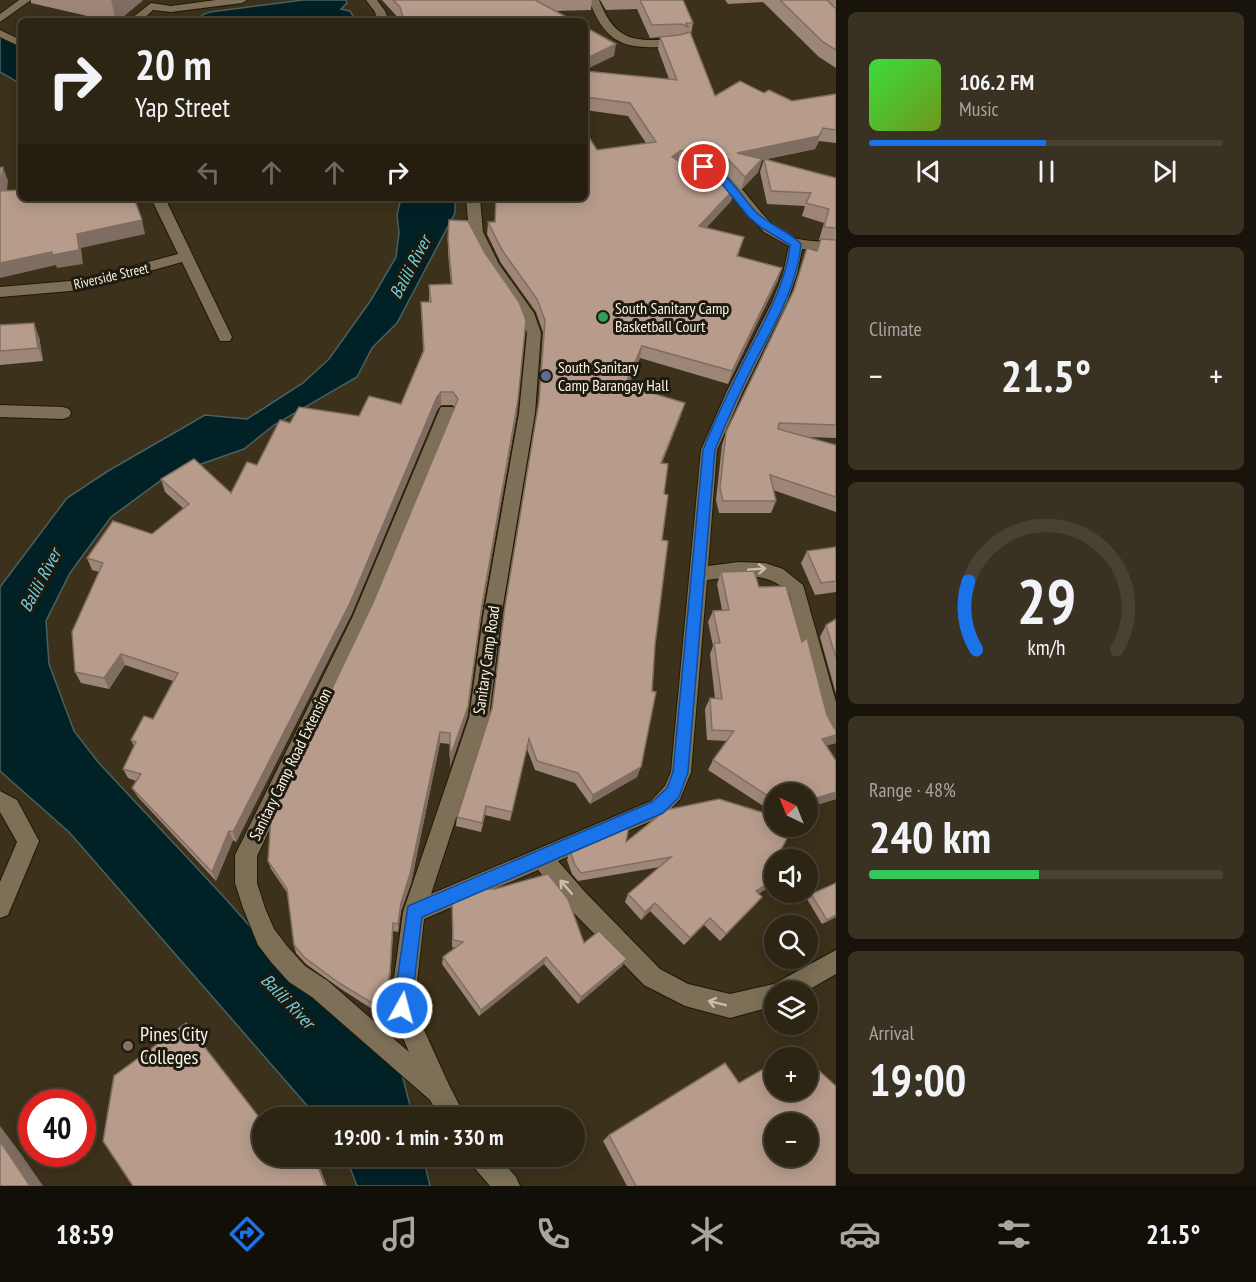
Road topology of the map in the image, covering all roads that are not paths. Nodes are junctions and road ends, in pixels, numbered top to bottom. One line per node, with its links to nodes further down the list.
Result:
1 (26, 0): 8 (street)
2 (242, 0): 5 (street)
3 (371, 0): 7 (street)
4 (594, 0): 11 (street)
5 (154, 3): 6 (street)
6 (137, 18)
7 (382, 18)
8 (0, 20)
9 (0, 33): 10 (street)
10 (18, 42)
11 (680, 42)
12 (704, 167): 15 (street)
13 (473, 201): 28 (street, Sanitary Camp Road)
14 (163, 202): 17 (street)
15 (796, 244): 16 (street); 23 (street)
16 (836, 247)
17 (186, 256): 18 (street, Riverside Street); 19 (street)
18 (0, 292)
19 (225, 337)
20 (0, 411): 22 (street)
21 (447, 411): 32 (street, Sanitary Camp Road Extension)
22 (63, 413)
23 (699, 574): 24 (street, one-way to 24); 26 (street)
24 (836, 731)
25 (0, 801): 27 (street)
26 (542, 859): 28 (street); 31 (street, one-way to 26)
27 (0, 906)
28 (414, 912): 32 (street, Sanitary Camp Road)
29 (836, 961): 30 (street)
30 (801, 981)
31 (764, 998)
32 (440, 1094): 33 (street, Sanitary Camp Road)
33 (448, 1107)
34 (490, 1167): 35 (street)
35 (507, 1186)

